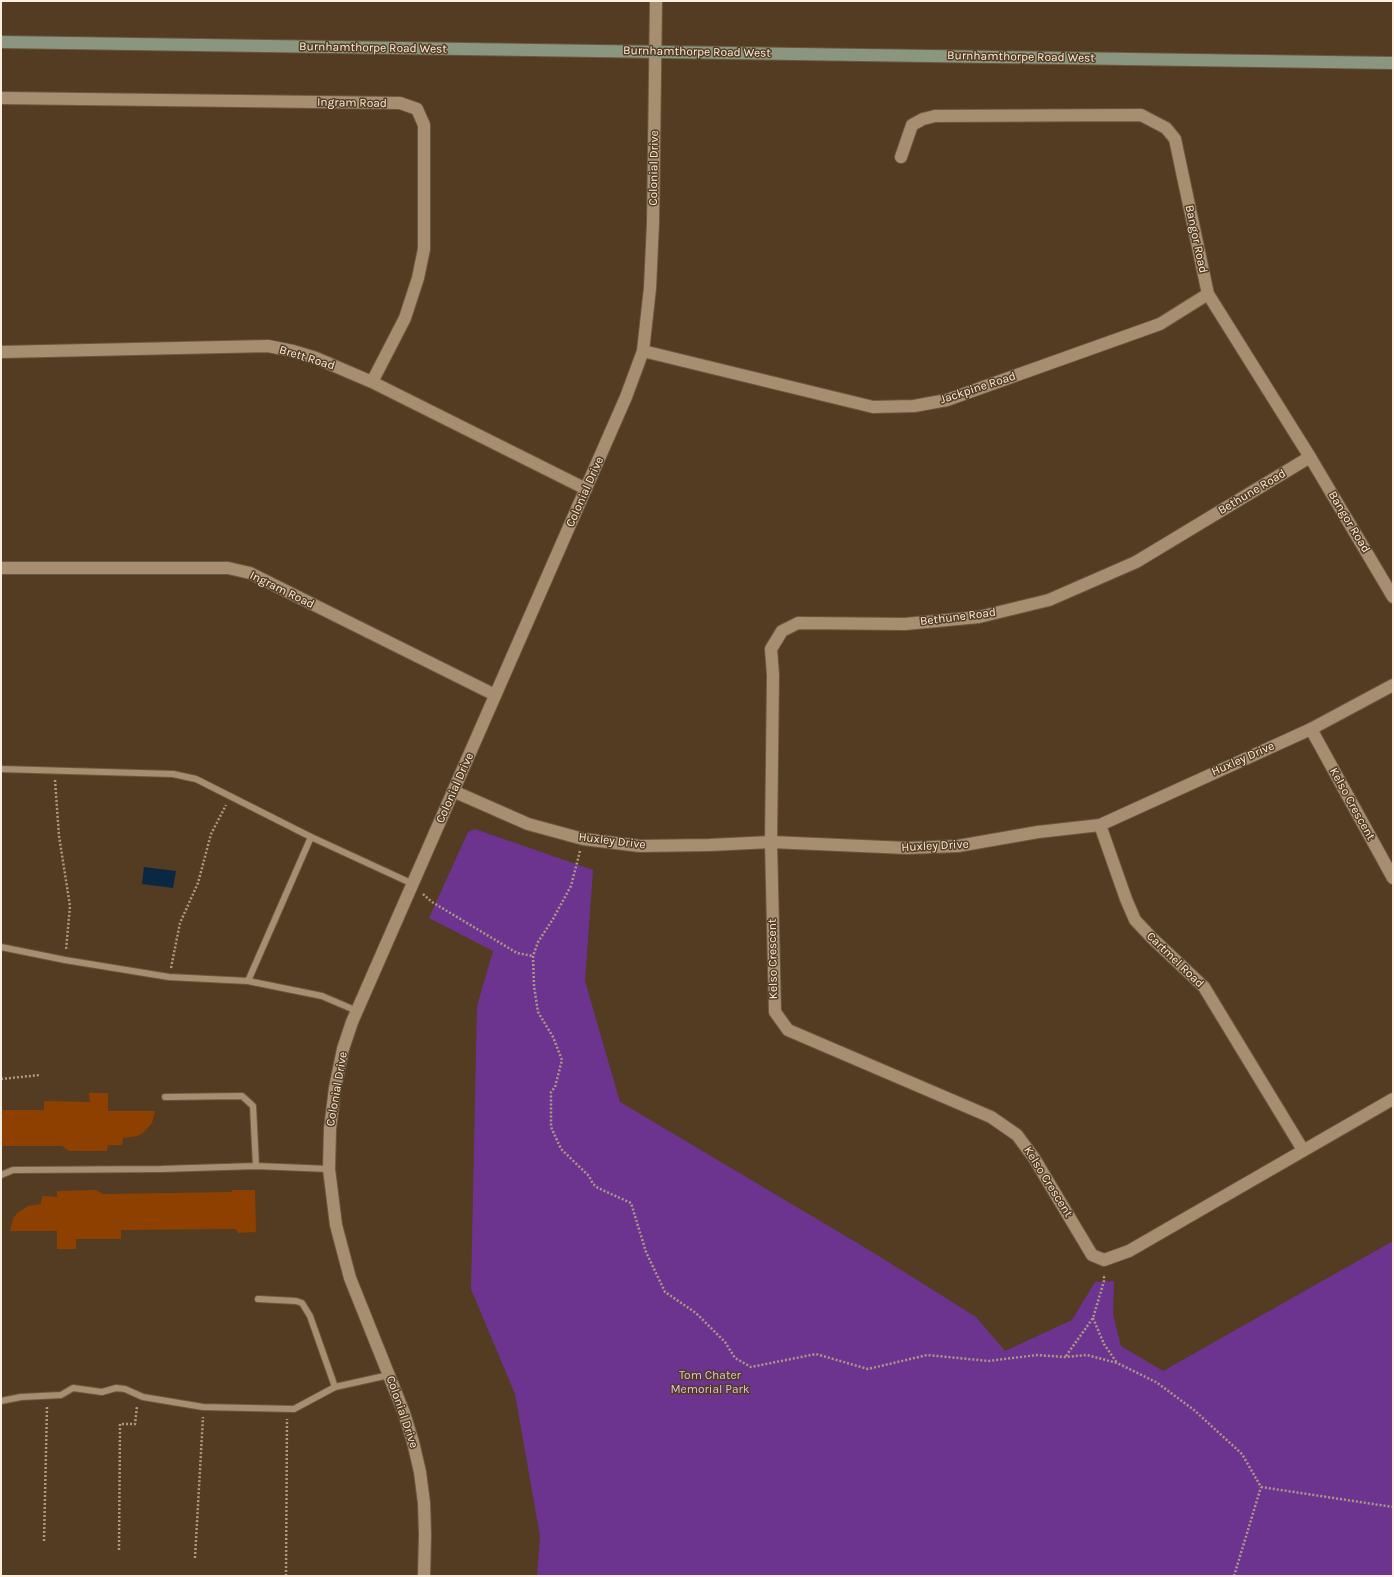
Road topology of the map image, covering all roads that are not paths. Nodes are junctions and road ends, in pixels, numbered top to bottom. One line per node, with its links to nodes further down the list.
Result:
1 (656, 1): 3 (street, Colonial Drive)
2 (1, 42): 3 (main road, Burnhamthorpe Road West)
3 (656, 52): 4 (main road, Burnhamthorpe Road West); 8 (street, Colonial Drive)
4 (1393, 63)
5 (1, 98): 10 (street, Ingram Road)
6 (901, 157): 7 (street, Bangor Road)
7 (1208, 294): 8 (street, Jackpine Road); 11 (street, Bangor Road)
8 (643, 351): 12 (street, Colonial Drive)
9 (1, 352): 10 (street, Brett Road)
10 (372, 382): 12 (street, Brett Road)
11 (1310, 458): 14 (street, Bangor Road); 22 (street, Bethune Road)
12 (586, 489): 16 (street, Colonial Drive)
13 (1, 568): 16 (street, Ingram Road)
14 (1393, 597)
15 (1393, 685): 17 (street, Huxley Drive)
16 (495, 695): 19 (street, Colonial Drive)
17 (1311, 729): 20 (street, Huxley Drive); 23 (street, Kelso Crescent)
18 (1, 770): 21 (lane)
19 (453, 791): 22 (street, Huxley Drive); 24 (street, Colonial Drive)
20 (1100, 824): 22 (street, Huxley Drive); 30 (street, Cartmel Road)
21 (311, 837): 24 (lane); 26 (lane)
22 (771, 842): 30 (street, Kelso Crescent)
23 (1393, 878)
24 (413, 884): 27 (street, Colonial Drive)
25 (1, 947): 26 (lane)
26 (248, 981): 27 (lane)
27 (357, 1011): 32 (street, Colonial Drive)
28 (165, 1098): 31 (lane)
29 (1393, 1099): 30 (street)
30 (1303, 1150)
31 (256, 1166): 32 (lane); 33 (lane)
32 (329, 1169): 35 (street, Colonial Drive)
33 (1, 1175)
34 (258, 1299): 36 (lane)
35 (389, 1375): 36 (lane); 38 (street, Colonial Drive)
36 (335, 1387): 37 (lane)
37 (1, 1401)
38 (424, 1576)

